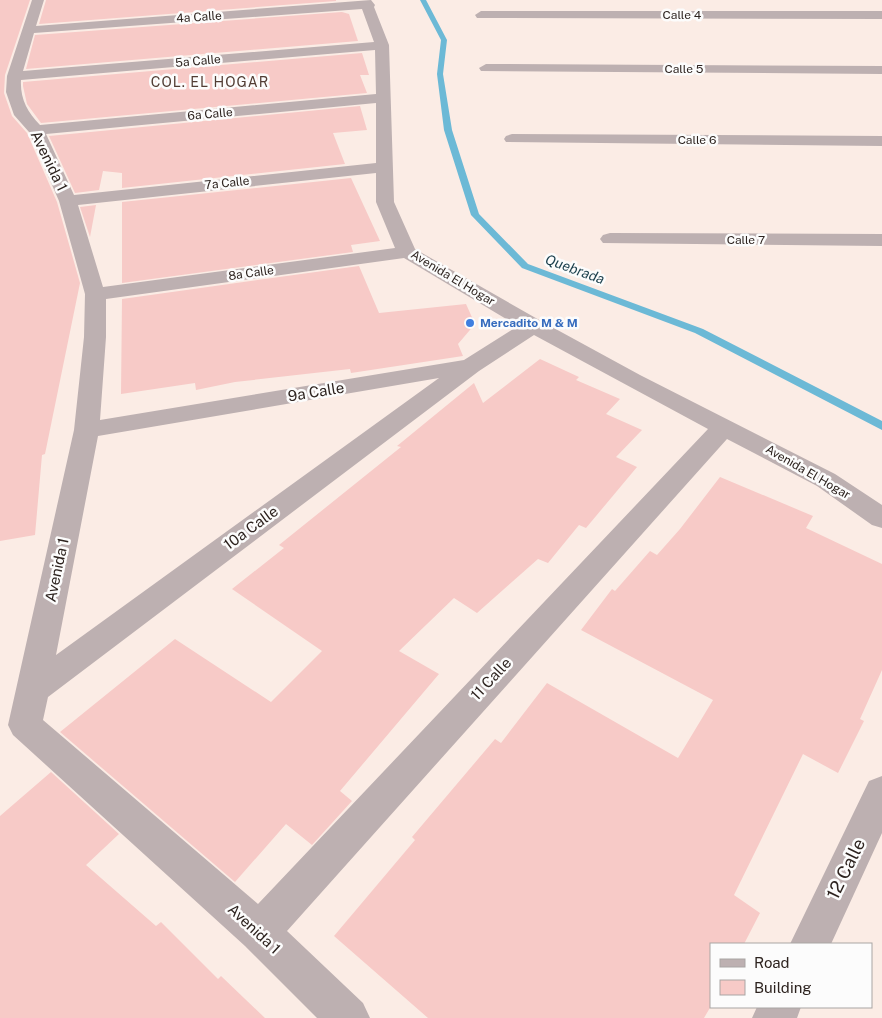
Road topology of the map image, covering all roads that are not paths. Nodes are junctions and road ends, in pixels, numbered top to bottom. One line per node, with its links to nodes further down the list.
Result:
1 (38, 0): 5 (street, Avenida 1)
2 (367, 3): 5 (street, 4a Calle); 6 (street, Avenida El Hogar)
3 (481, 15): 4 (street, Calle 4)
4 (882, 15)
5 (29, 30): 9 (street, Avenida 1)
6 (382, 45): 9 (street, 5a Calle); 10 (street, Avenida El Hogar)
7 (486, 68): 8 (street, Calle 5)
8 (882, 70)
9 (14, 76): 11 (street, Avenida 1)
10 (383, 98): 11 (street, 6a Calle); 14 (street, Avenida El Hogar)
11 (36, 130): 15 (street, Avenida 1)
12 (512, 139): 13 (street, Calle 6)
13 (882, 140)
14 (386, 167): 15 (street, 7a Calle); 18 (street, Avenida El Hogar)
15 (68, 201): 19 (street, Avenida 1)
16 (610, 239): 17 (street, Calle 7)
17 (882, 240)
18 (407, 252): 19 (street, 8a Calle); 20 (street, Avenida El Hogar)
19 (95, 294): 23 (street, Avenida 1)
20 (534, 326): 21 (street, 9a Calle); 22 (street, Avenida El Hogar)
21 (471, 366): 23 (street, 9a Calle); 25 (street, 10a Calle)
22 (725, 426): 24 (street, Avenida El Hogar); 27 (street, 11 Calle)
23 (87, 430): 25 (street, Avenida 1)
24 (882, 518)
25 (32, 690): 27 (street, Avenida 1)
26 (882, 793): 28 (street, 12 Calle)
27 (259, 932): 29 (street, Avenida 1)
28 (810, 943)
29 (348, 1018)

